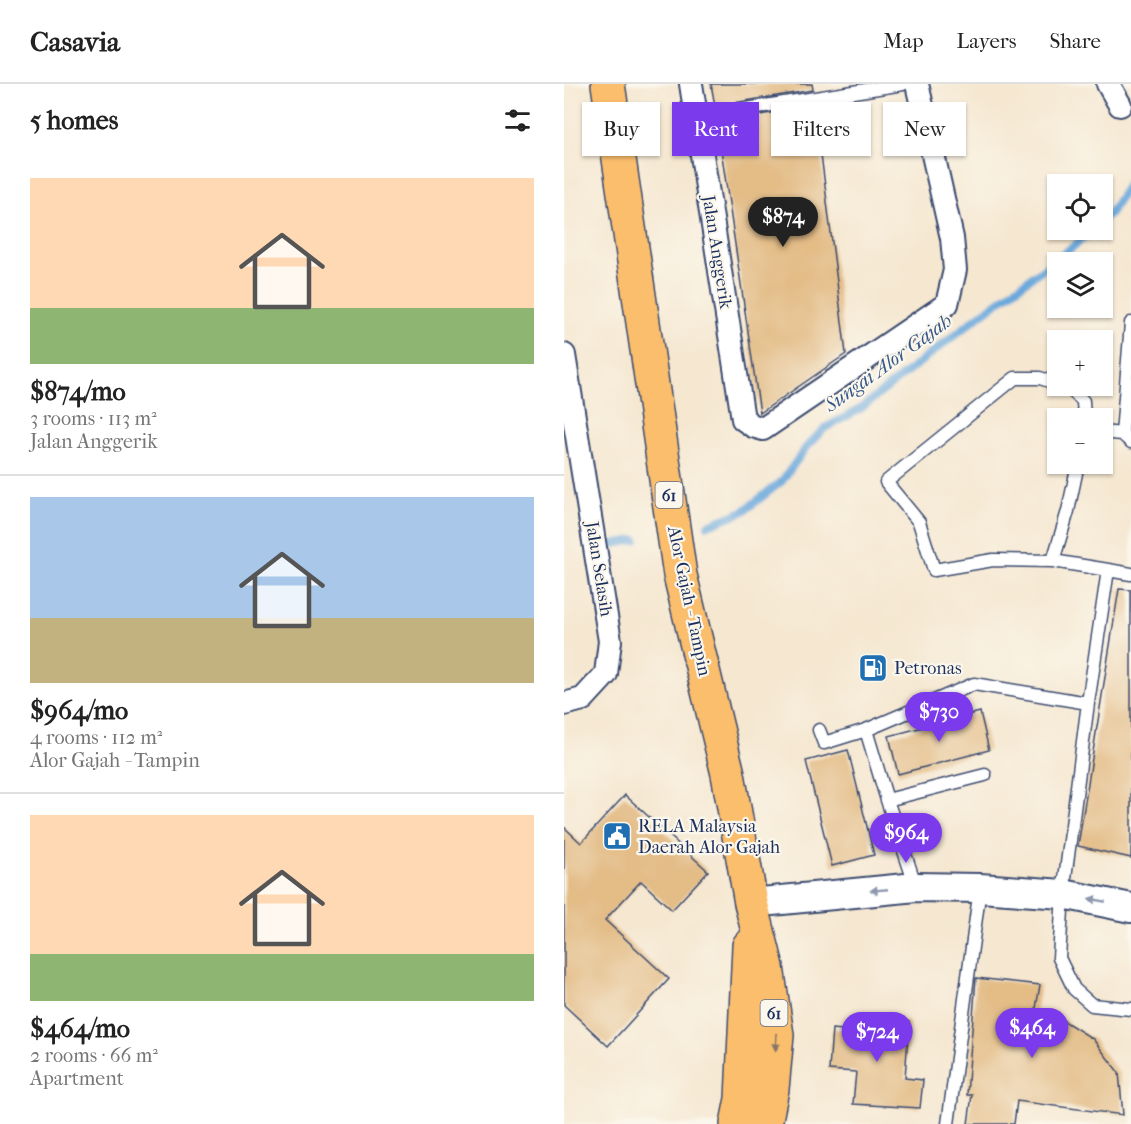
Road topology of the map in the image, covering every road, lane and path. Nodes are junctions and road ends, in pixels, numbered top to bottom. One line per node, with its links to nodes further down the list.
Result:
1 (608, 84): 27 (main road, Alor Gajah - Tampin / 61)
2 (691, 84): 6 (street, Jalan Anggerik)
3 (903, 84): 8 (lane)
4 (917, 84): 9 (street, Jalan Anggerik)
5 (1107, 84): 7 (street)
6 (694, 102)
7 (1120, 105)
8 (759, 107)
9 (702, 156)
10 (1131, 322): 13 (lane)
11 (564, 356): 18 (street, Jalan Selasih)
12 (1047, 381): 15 (lane)
13 (1127, 438)
14 (1076, 474): 15 (lane)
15 (1053, 561): 16 (lane)
16 (1108, 570): 17 (lane); 19 (lane)
17 (1131, 574)
18 (564, 704)
19 (1088, 704): 21 (lane); 26 (lane)
20 (819, 730): 21 (lane)
21 (866, 730): 23 (lane)
22 (985, 775): 23 (lane)
23 (887, 800): 24 (lane)
24 (916, 887): 25 (street); 27 (street, one-way to 27)
25 (980, 888): 26 (street); 32 (lane)
26 (1063, 894): 28 (street, one-way to 26); 29 (lane)
27 (751, 903): 30 (main road, Alor Gajah - Tampin / 61); 31 (main road, Alor Gajah - Tampin / 61, one-way to 31)
28 (1131, 908)
29 (1131, 1009)
30 (737, 1124)
31 (765, 1124)
32 (948, 1124)

